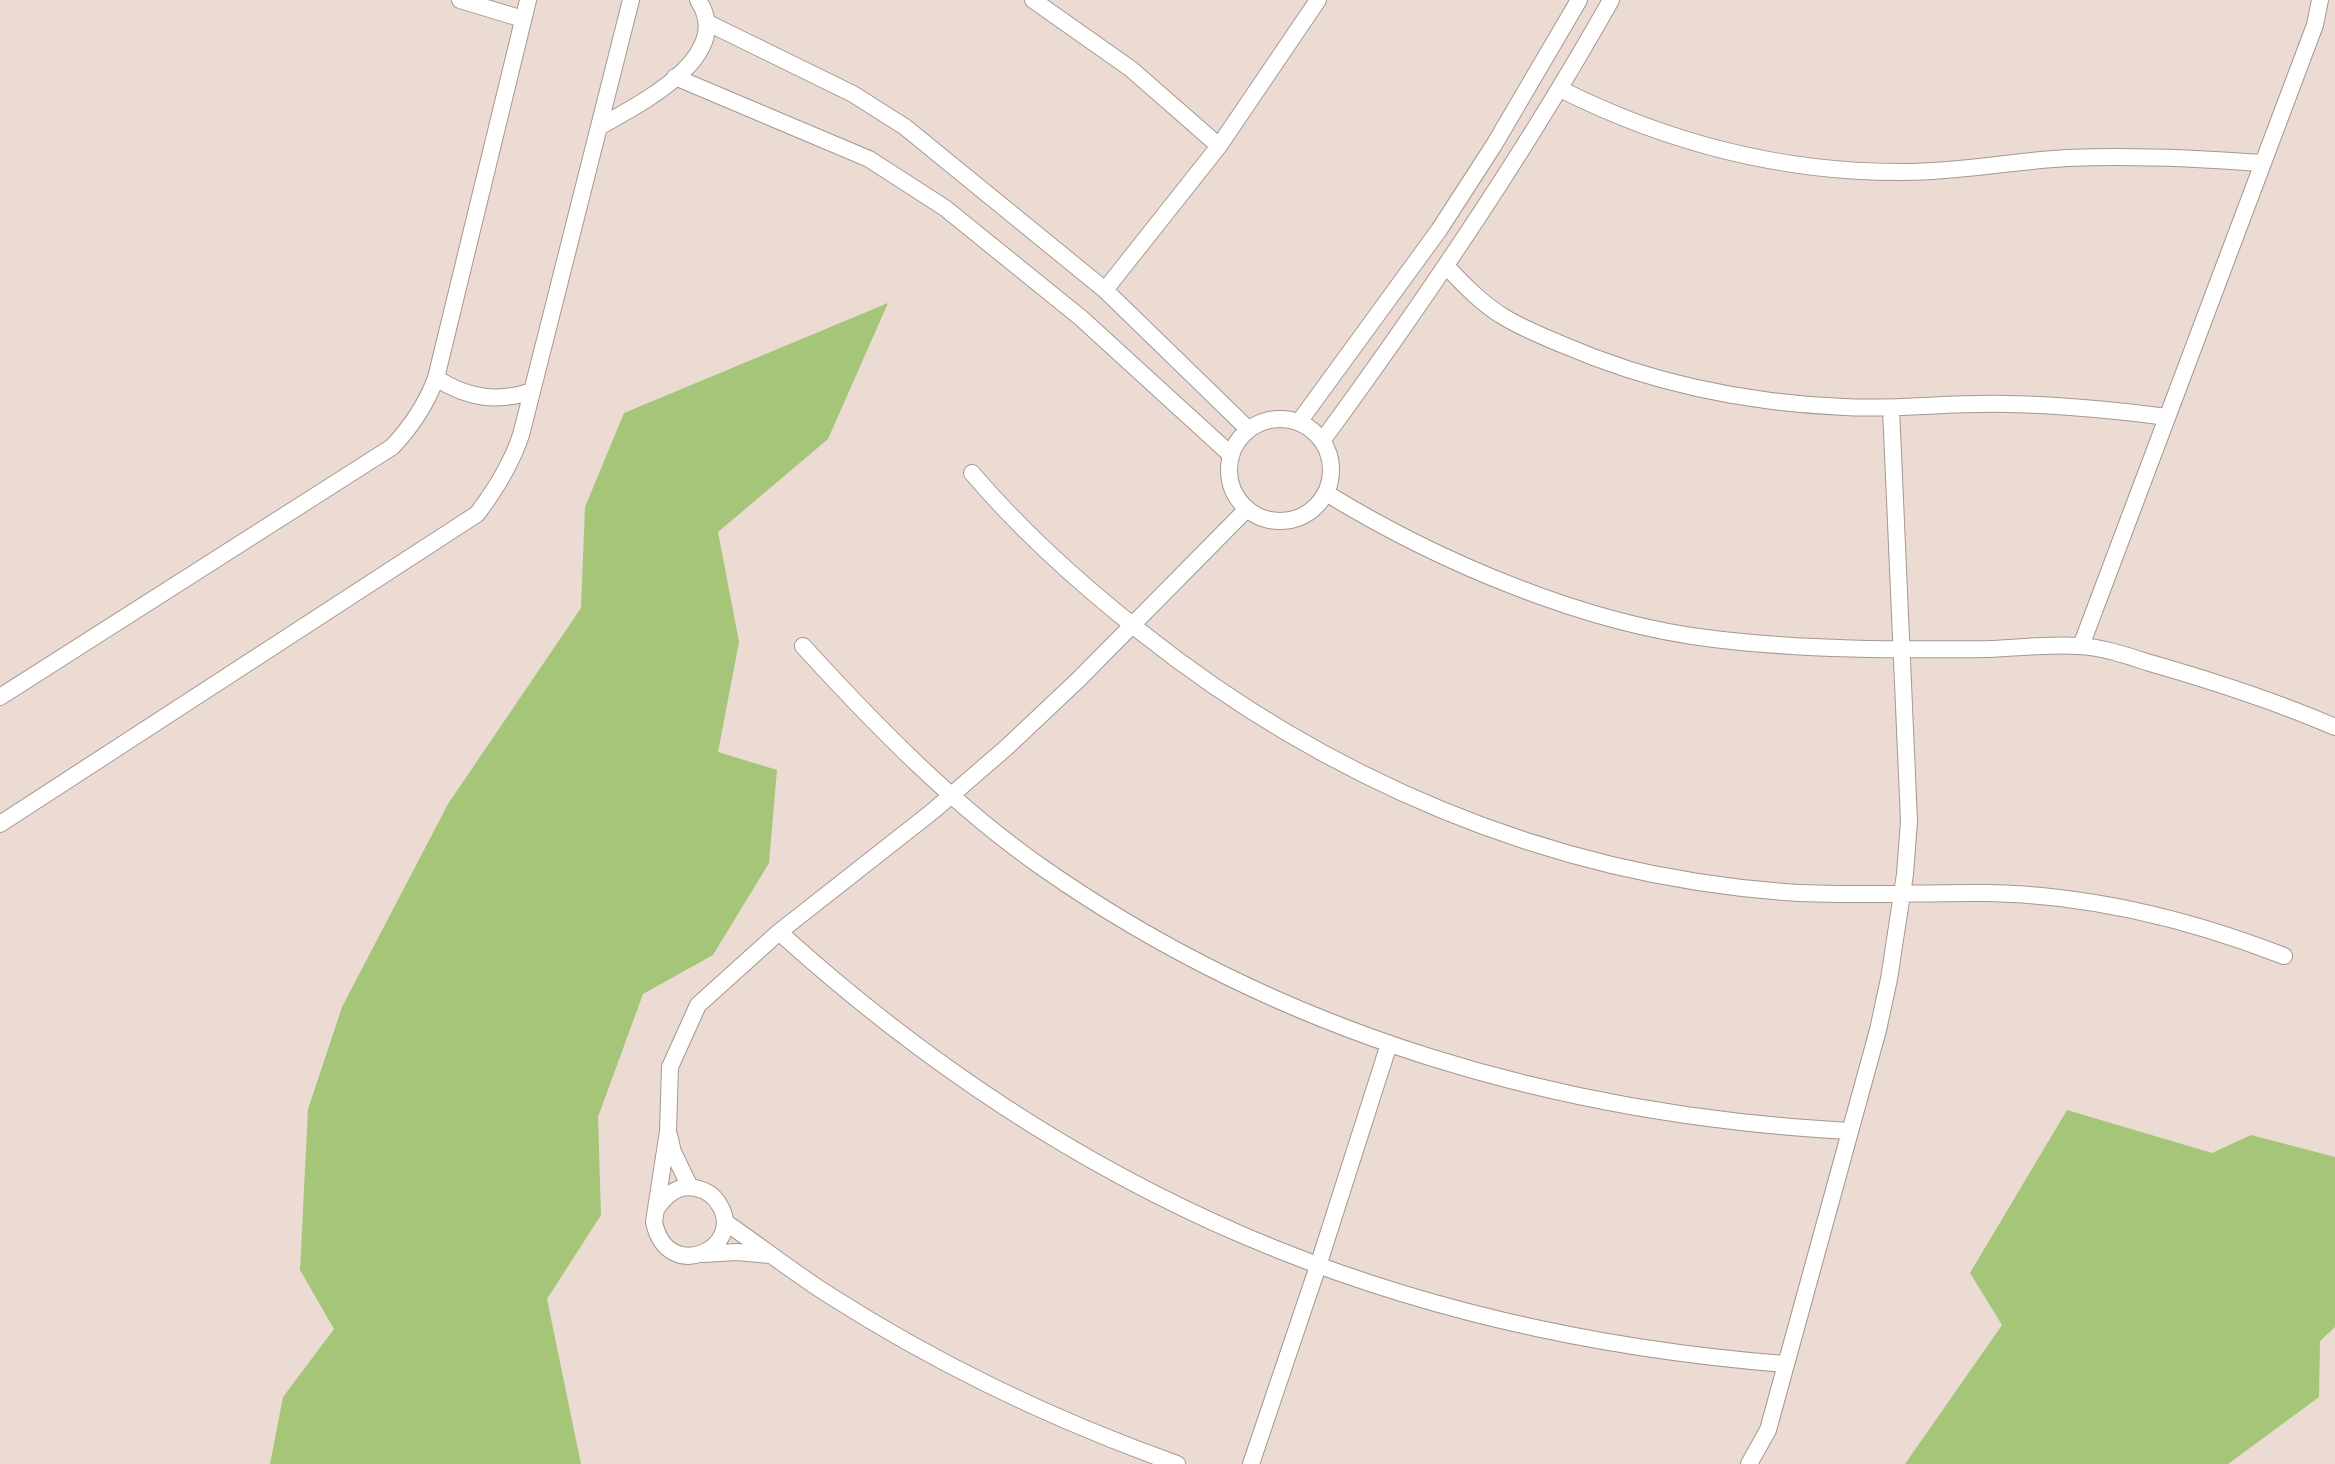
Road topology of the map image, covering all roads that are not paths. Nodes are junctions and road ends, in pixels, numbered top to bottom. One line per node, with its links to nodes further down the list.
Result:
1 (460, 0): 10 (street)
2 (528, 0): 10 (street)
3 (631, 0): 14 (street)
4 (698, 0): 11 (street)
5 (1033, 0): 15 (street)
6 (1318, 0): 15 (street)
7 (1580, 0): 23 (street)
8 (1611, 0): 13 (street)
9 (2320, 0): 16 (street)
10 (523, 19): 19 (street)
11 (708, 23): 12 (street); 18 (street)
12 (675, 78): 14 (street); 26 (street)
13 (1560, 89): 16 (street); 17 (street)
14 (599, 127): 20 (street)
15 (1219, 146): 18 (street)
16 (2262, 163): 22 (street)
17 (1446, 266): 21 (street); 25 (street)
18 (1105, 290): 24 (street)
19 (436, 378): 20 (street); 34 (street)
20 (532, 392): 37 (street)
21 (1891, 408): 22 (street); 33 (street)
22 (2167, 417): 32 (street)
23 (1299, 422): 24 (street); 25 (street)
24 (1248, 429): 26 (street)
25 (1322, 441): 28 (street)
26 (1230, 454): 29 (street)
27 (972, 473): 30 (street)
28 (1326, 493): 29 (street); 33 (street)
29 (1246, 510): 30 (street)
30 (1133, 626): 36 (street); 38 (street)
31 (803, 645): 36 (street)
32 (2081, 645): 33 (street); 35 (street)
33 (1901, 649): 38 (street)
34 (0, 697)
35 (2335, 727)
36 (952, 794): 39 (street); 41 (street)
37 (0, 824)
38 (1902, 895): 40 (street); 43 (street)
39 (779, 932): 42 (street); 49 (street)
40 (2284, 956)
41 (1389, 1044): 43 (street); 49 (street)
42 (668, 1131): 44 (street); 45 (street)
43 (1848, 1131): 50 (street)
44 (690, 1187): 45 (street); 46 (street)
45 (657, 1208): 47 (street)
46 (725, 1222): 47 (street); 48 (street)
47 (703, 1254): 48 (street)
48 (770, 1255): 51 (street)
49 (1318, 1266): 50 (street); 52 (street)
50 (1785, 1364): 53 (street)
51 (1177, 1464)
52 (1251, 1464)
53 (1749, 1464)

